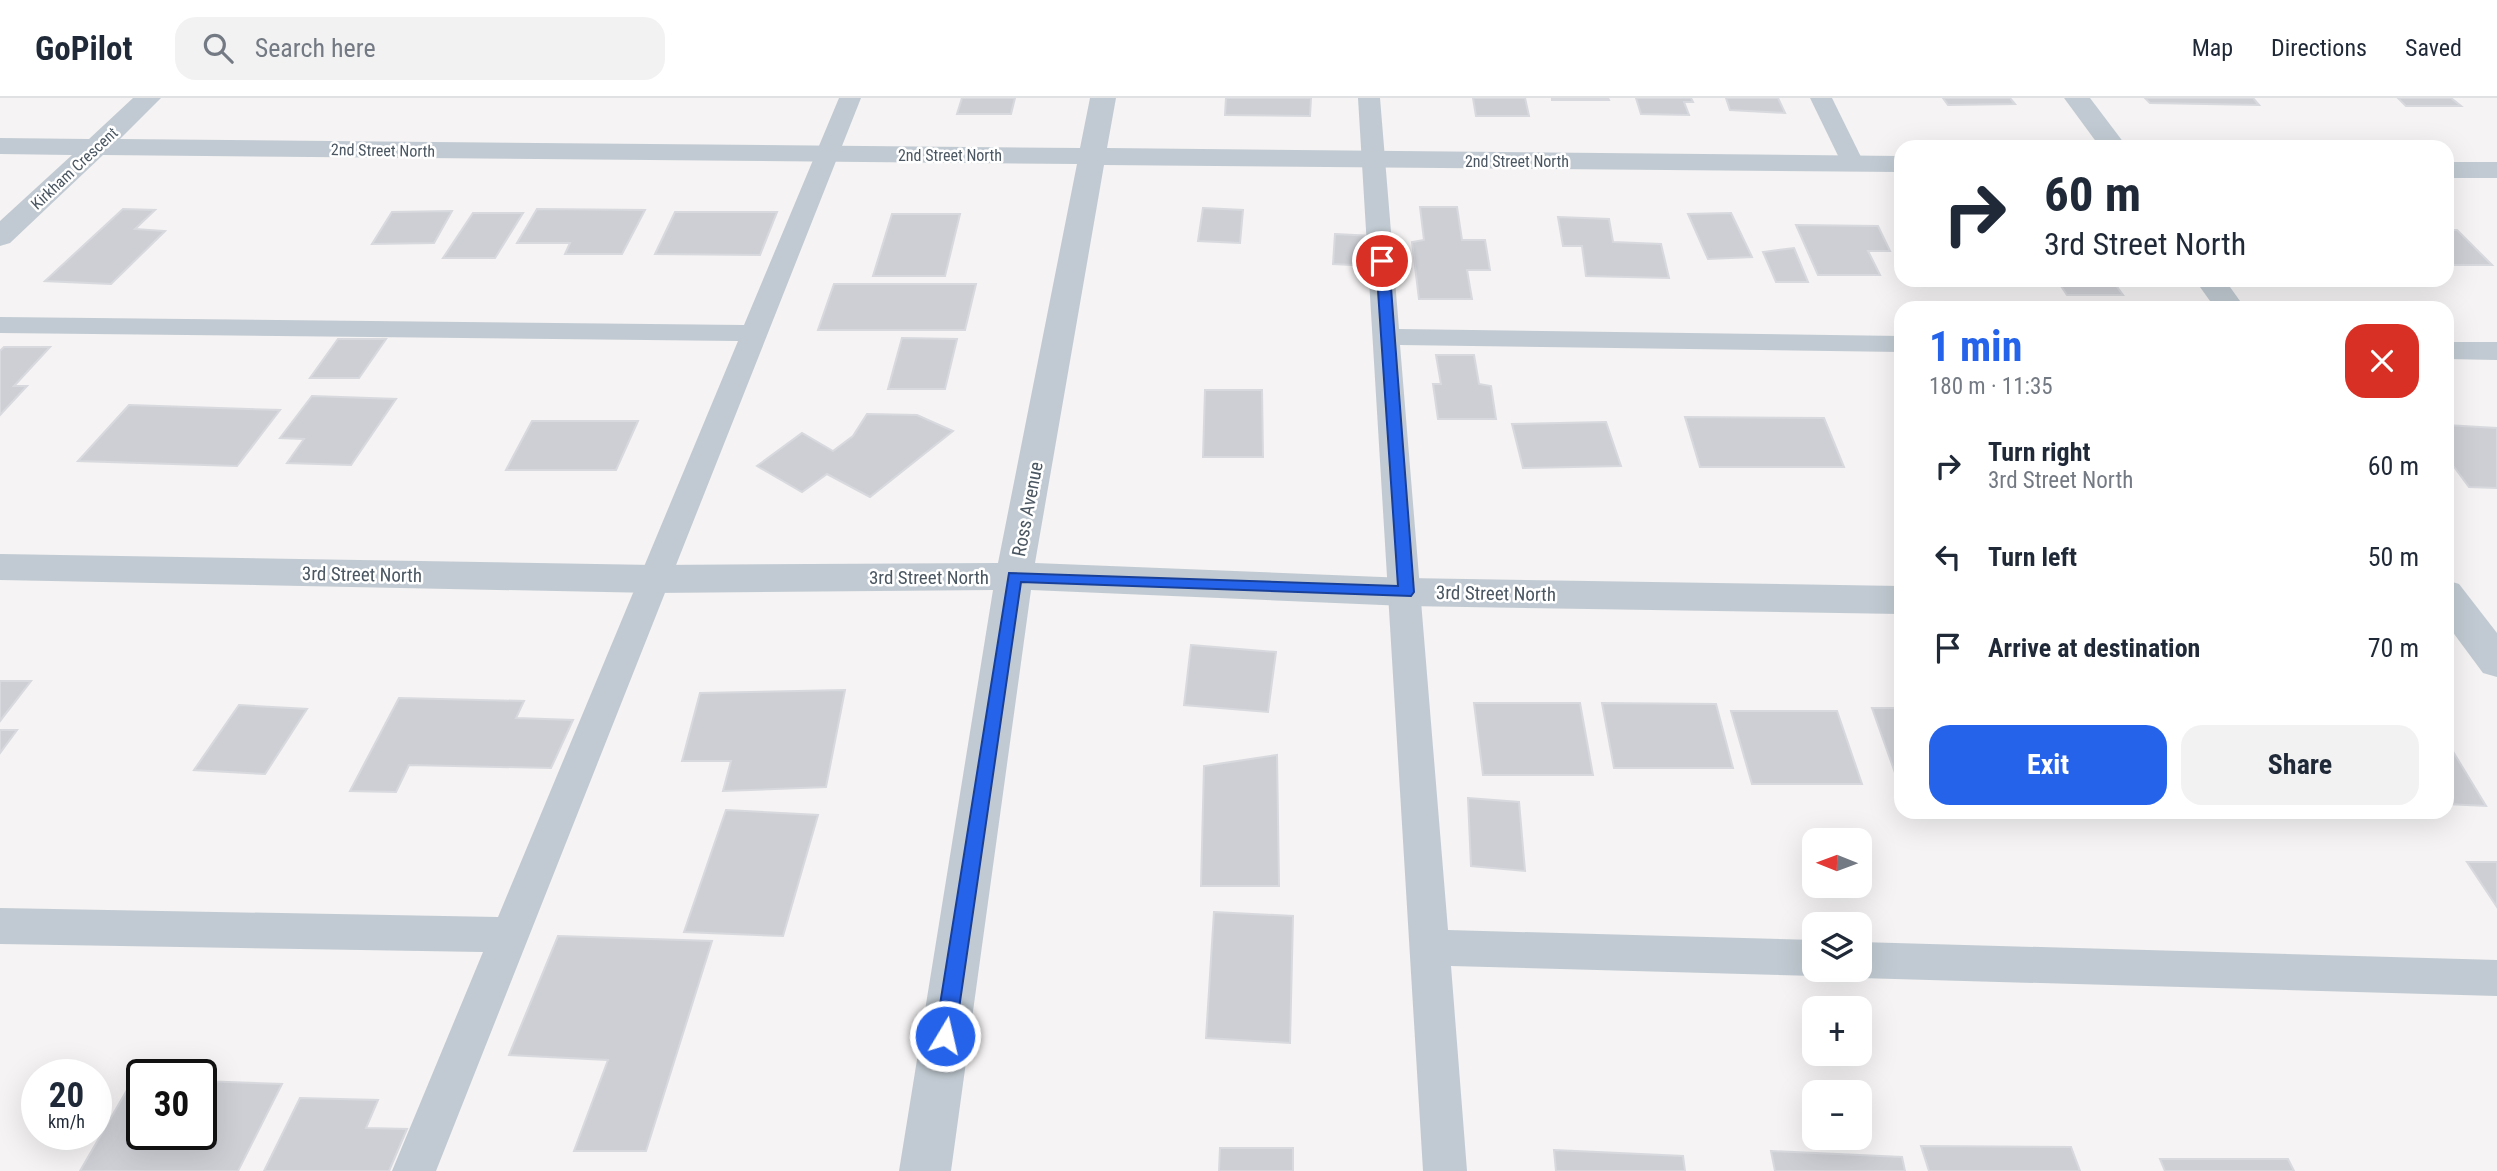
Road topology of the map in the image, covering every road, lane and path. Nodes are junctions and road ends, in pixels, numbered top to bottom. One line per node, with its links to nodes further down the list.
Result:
1 (148, 98): 9 (street, Kirkham Crescent)
2 (850, 98): 10 (lane)
3 (1103, 98): 11 (street, Ross Avenue)
4 (1369, 98): 12 (lane)
5 (1821, 98): 13 (lane)
6 (2077, 98): 7 (street)
7 (2108, 140)
8 (0, 146): 9 (street, 2nd Street North)
9 (96, 148): 10 (street, 2nd Street North); 17 (street, Kirkham Crescent)
10 (828, 154): 11 (street, 2nd Street North); 19 (lane)
11 (1093, 156): 12 (street, 2nd Street North); 25 (street, Ross Avenue)
12 (1375, 160): 13 (street, 2nd Street North); 20 (lane)
13 (1852, 163): 14 (street, 2nd Street North)
14 (1894, 164)
15 (2454, 170): 16 (street)
16 (2497, 170)
17 (0, 237)
18 (0, 325): 19 (lane)
19 (754, 334): 26 (lane)
20 (1388, 337): 21 (lane); 27 (lane)
21 (1894, 344)
22 (2454, 350): 23 (lane)
23 (2497, 351)
24 (0, 568): 26 (street, 3rd Street North)
25 (1014, 576): 26 (street, 3rd Street North); 27 (street, 3rd Street North); 40 (street, Ross Avenue)
26 (654, 579): 34 (lane)
27 (1406, 592): 28 (street, 3rd Street North); 35 (lane)
28 (1894, 600)
29 (2454, 604): 31 (street)
30 (2454, 609): 32 (street)
31 (2497, 609)
32 (2497, 662)
33 (0, 926): 34 (lane)
34 (510, 935): 39 (lane)
35 (1430, 947): 36 (lane); 41 (lane)
36 (1802, 958)
37 (1872, 960): 38 (lane)
38 (2497, 978)
39 (414, 1171)
40 (925, 1171)
41 (1445, 1171)

